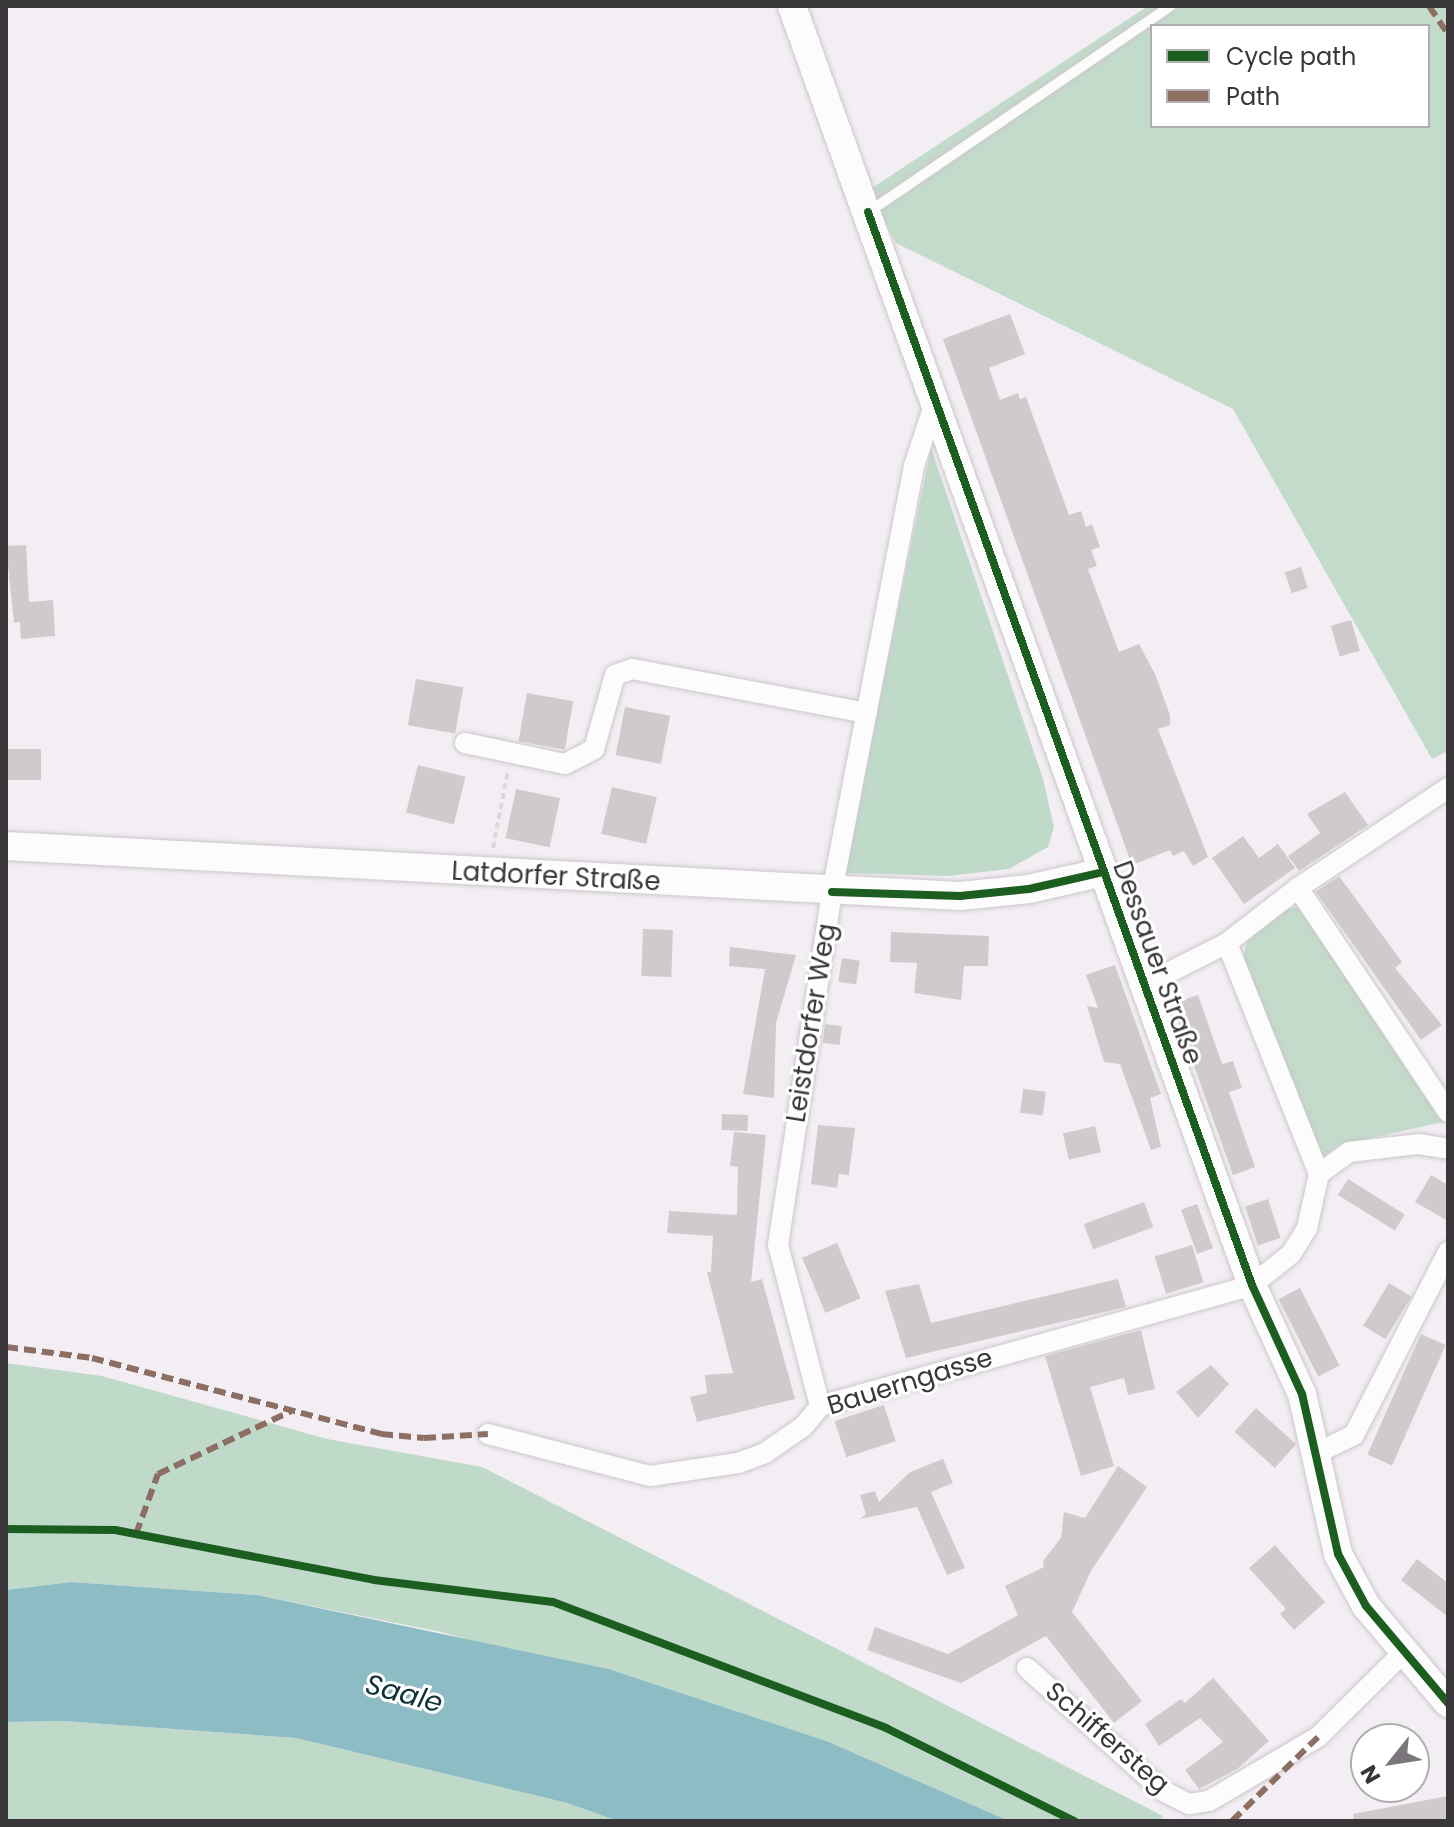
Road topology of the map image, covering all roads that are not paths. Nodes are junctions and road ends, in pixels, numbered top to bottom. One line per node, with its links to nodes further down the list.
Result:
1 (792, 6): 3 (main road, Dessauer Straße)
2 (1171, 6): 3 (lane)
3 (868, 212): 4 (main road, Dessauer Straße)
4 (934, 405): 5 (street, Leistdorfer Weg); 9 (main road, Dessauer Straße)
5 (867, 713): 6 (street); 11 (street, Leistdorfer Weg)
6 (465, 743)
7 (1448, 788): 10 (street)
8 (6, 846): 11 (main road, Latdorfer Straße)
9 (1104, 872): 11 (main road, Latdorfer Straße); 13 (main road, Dessauer Straße)
10 (1298, 888): 12 (street); 14 (street)
11 (832, 892): 19 (street, Leistdorfer Weg)
12 (1227, 943): 13 (street); 16 (street)
13 (1144, 985): 18 (main road, Dessauer Straße)
14 (1448, 1112)
15 (1448, 1149): 16 (street)
16 (1319, 1174): 18 (street)
17 (1448, 1252): 21 (street)
18 (1252, 1285): 19 (street, Bauerngasse); 21 (main road, Dessauer Straße)
19 (820, 1406): 20 (street, Bauerngasse)
20 (488, 1434)
21 (1317, 1453): 22 (main road, Dessauer Straße)
22 (1404, 1652): 23 (street, Schiffersteg); 24 (main road, Dessauer Straße)
23 (1027, 1668)
24 (1448, 1703)

